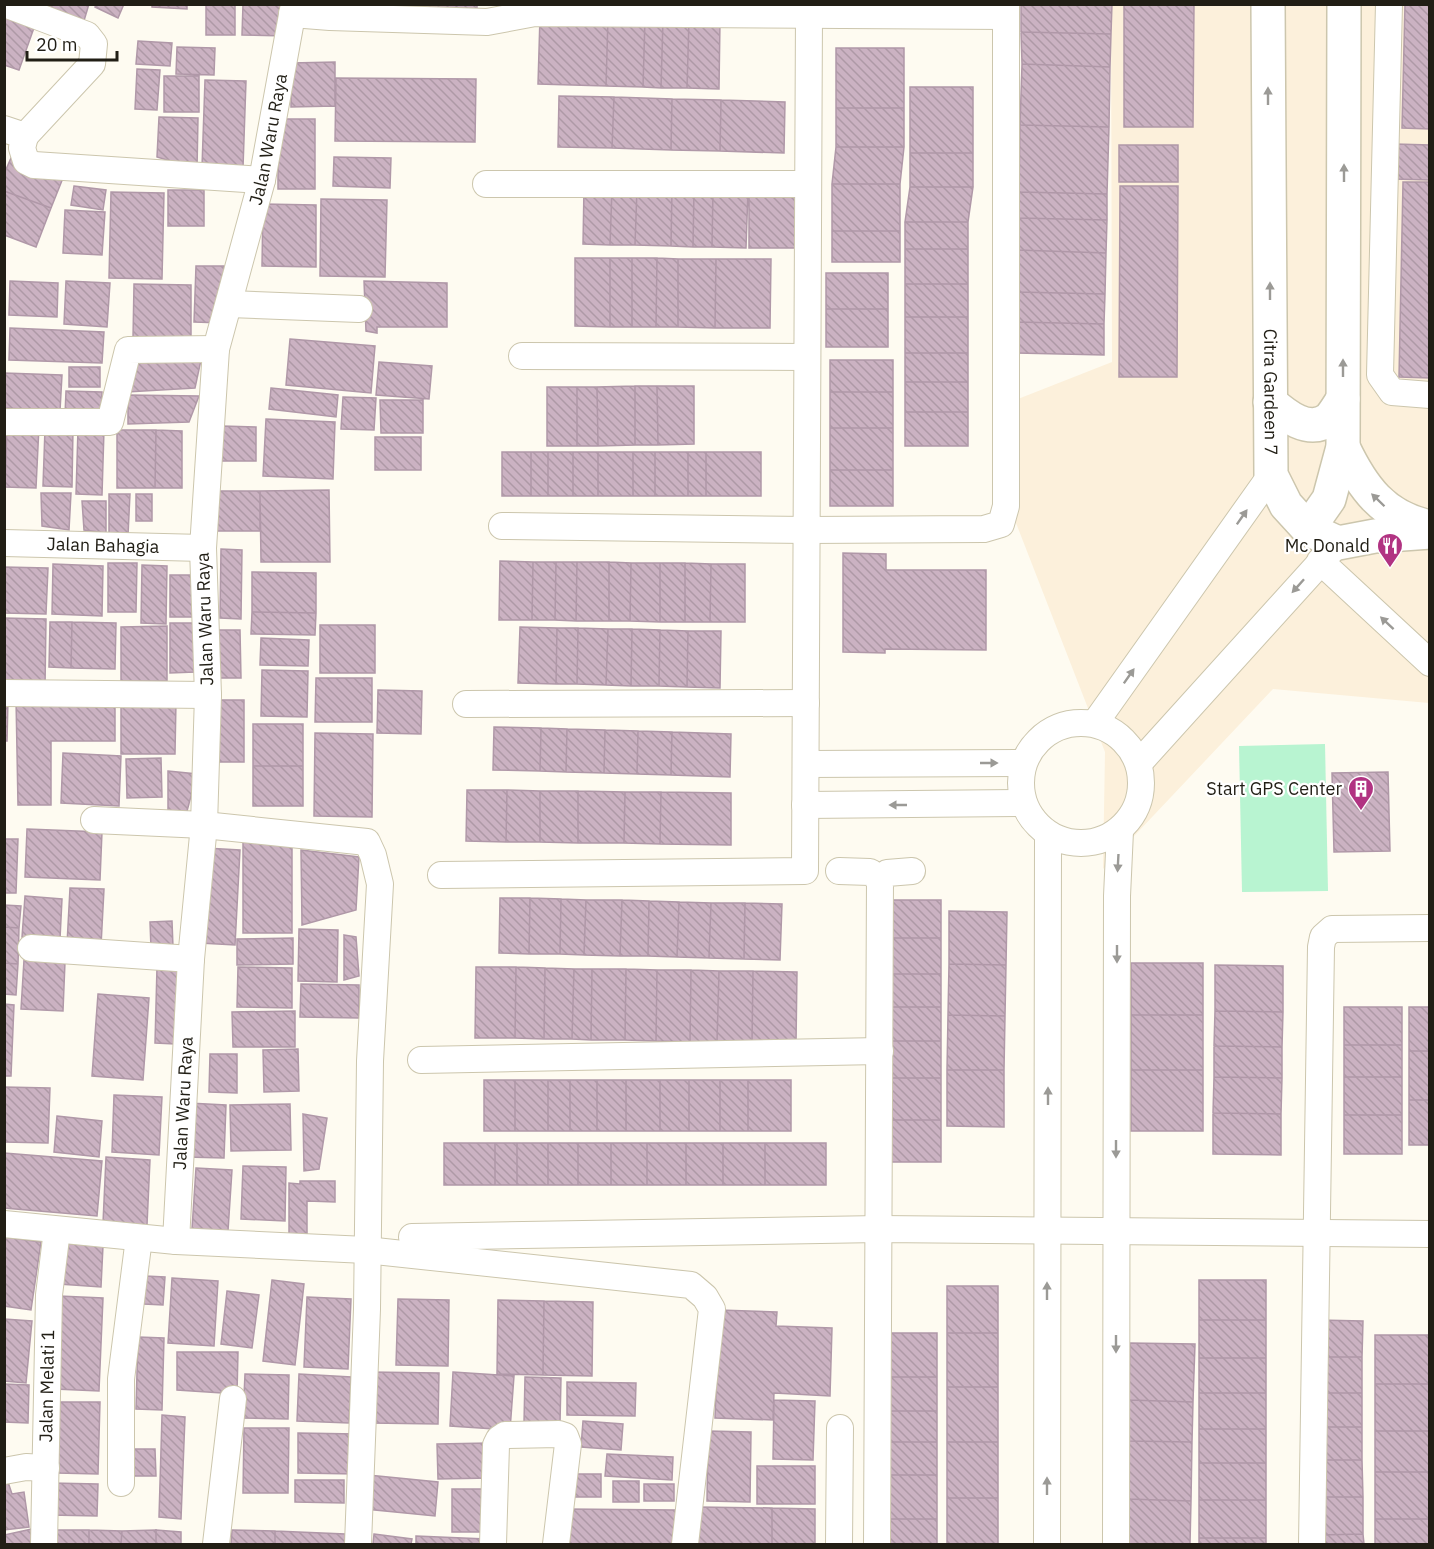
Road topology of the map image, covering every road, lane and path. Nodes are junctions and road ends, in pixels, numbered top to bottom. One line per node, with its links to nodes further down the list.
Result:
1 (5, 4): 8 (street)
2 (1268, 4): 19 (main road, Citra Gardeen 7, one-way to 2)
3 (1344, 4): 18 (main road, one-way to 3)
4 (1389, 4): 17 (street)
5 (293, 9): 7 (street); 9 (street, Jalan Waru Raya)
6 (1006, 10): 7 (street); 26 (street)
7 (809, 14): 11 (street)
8 (15, 133): 9 (street)
9 (262, 180): 12 (street, Jalan Waru Raya)
10 (486, 184): 11 (street)
11 (808, 184): 16 (street)
12 (229, 304): 13 (street); 14 (street, Jalan Waru Raya)
13 (359, 309)
14 (216, 349): 20 (street); 29 (street, Jalan Waru Raya)
15 (522, 356): 16 (street)
16 (807, 357): 26 (street)
17 (1430, 395)
18 (1343, 399): 19 (main road); 21 (main road)
19 (1270, 402): 22 (main road, Citra Gardeen 7)
20 (4, 422)
21 (1343, 447): 24 (main road, one-way to 21); 25 (main road)
22 (1271, 475): 25 (main road); 36 (street, Citra Gardeen 7, one-way to 22)
23 (502, 526): 26 (street)
24 (1430, 527)
25 (1308, 529): 30 (main road)
26 (807, 530): 34 (street)
27 (1430, 532): 30 (main road)
28 (4, 543): 29 (street, Jalan Bahagia)
29 (203, 548): 33 (street, Jalan Waru Raya)
30 (1329, 552): 31 (street, one-way to 30); 38 (street, one-way to 38)
31 (1430, 663)
32 (4, 693): 33 (street)
33 (208, 695): 43 (street, Jalan Waru Raya)
34 (806, 703): 35 (street); 39 (street)
35 (466, 704)
36 (1095, 723): 37 (street); 38 (street)
37 (1023, 763): 39 (street, one-way to 37); 40 (street)
38 (1139, 763): 44 (street)
39 (806, 764): 41 (street)
40 (1023, 803): 41 (street, one-way to 41); 45 (street)
41 (805, 806): 48 (street)
42 (94, 820): 43 (street)
43 (204, 825): 52 (street, Jalan Waru Raya); 65 (street)
44 (1120, 831): 45 (street); 60 (street, one-way to 60)
45 (1048, 835): 58 (street, one-way to 45)
46 (839, 871): 49 (street)
47 (912, 871): 49 (street)
48 (441, 875)
49 (880, 879): 53 (street)
50 (1430, 928): 59 (street)
51 (32, 948): 52 (street)
52 (191, 959): 64 (street, Jalan Waru Raya)
53 (880, 1051): 54 (street); 57 (street)
54 (421, 1060)
55 (4, 1224): 56 (street)
56 (57, 1230): 62 (street); 68 (street, Jalan Melati 1)
57 (879, 1230): 58 (street); 63 (street); 78 (street)
58 (1047, 1231): 60 (street); 79 (street, one-way to 58)
59 (1316, 1232): 60 (street); 61 (street); 81 (street)
60 (1116, 1233): 80 (street, one-way to 80)
61 (1430, 1234)
62 (139, 1238): 64 (street); 70 (street)
63 (412, 1238)
64 (176, 1241): 65 (street)
65 (366, 1250): 73 (street); 76 (street)
66 (233, 1398): 72 (street)
67 (840, 1428): 77 (street)
68 (46, 1468): 69 (street); 71 (street, Jalan Melati 1)
69 (4, 1471)
70 (121, 1483)
71 (44, 1545)
72 (216, 1545)
73 (357, 1545)
74 (493, 1545): 75 (street)
75 (556, 1545)
76 (685, 1545)
77 (839, 1545)
78 (877, 1545)
79 (1047, 1545)
80 (1116, 1545)
81 (1312, 1545)

